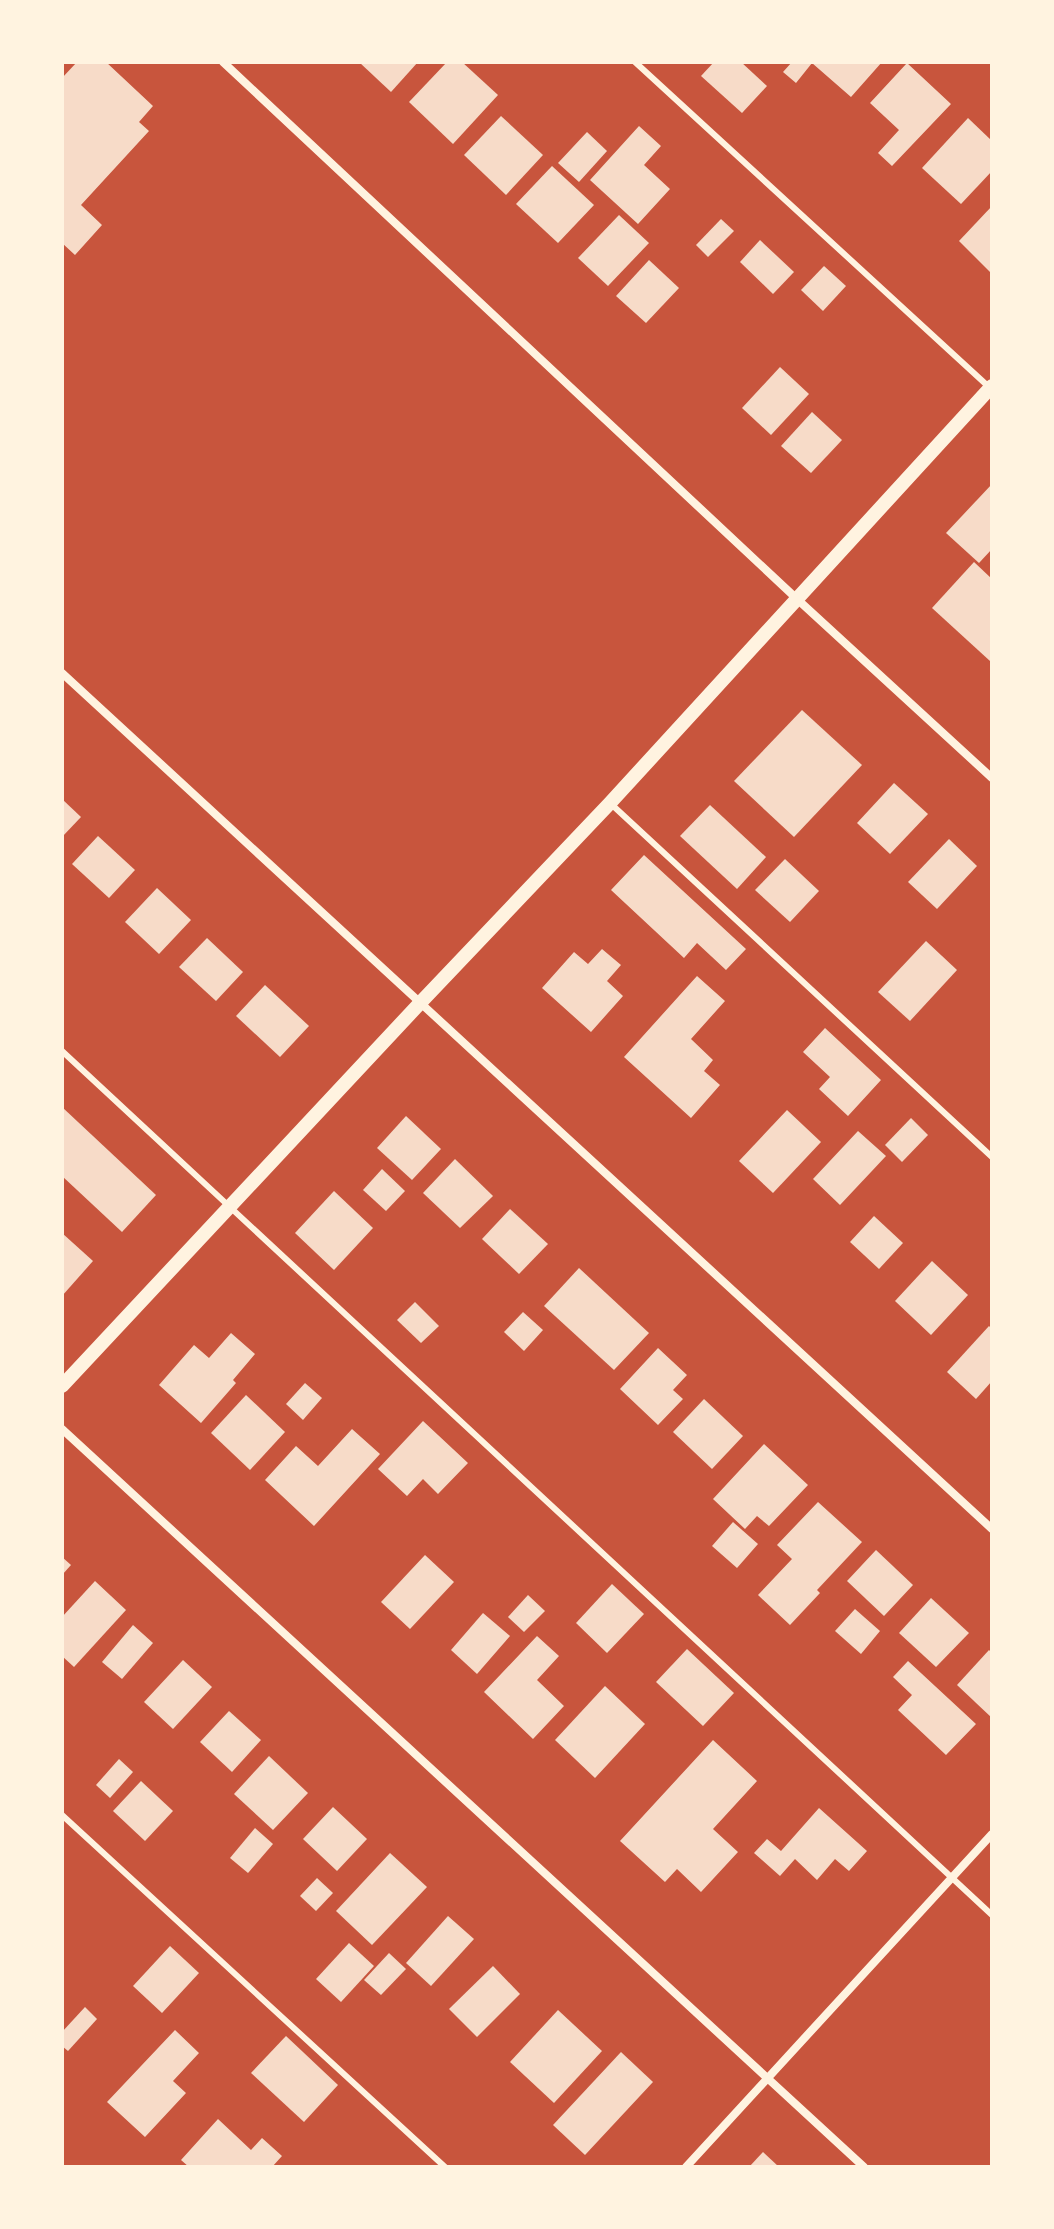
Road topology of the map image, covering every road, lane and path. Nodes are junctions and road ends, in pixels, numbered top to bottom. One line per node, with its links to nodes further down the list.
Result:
1 (223, 62): 4 (street)
2 (635, 62): 3 (lane)
3 (991, 388): 4 (street)
4 (797, 599): 6 (street); 7 (street)
5 (62, 673): 8 (street)
6 (992, 778)
7 (610, 803): 8 (street); 10 (lane)
8 (421, 1002): 11 (street); 14 (street)
9 (62, 1051): 11 (lane)
10 (992, 1157)
11 (231, 1206): 12 (street); 17 (lane)
12 (62, 1386)
13 (62, 1429): 19 (street)
14 (992, 1529)
15 (62, 1815): 20 (lane)
16 (992, 1834): 17 (street)
17 (951, 1879): 18 (lane); 19 (street)
18 (992, 1915)
19 (767, 2079): 21 (street); 22 (street)
20 (445, 2167)
21 (686, 2167)
22 (864, 2167)

